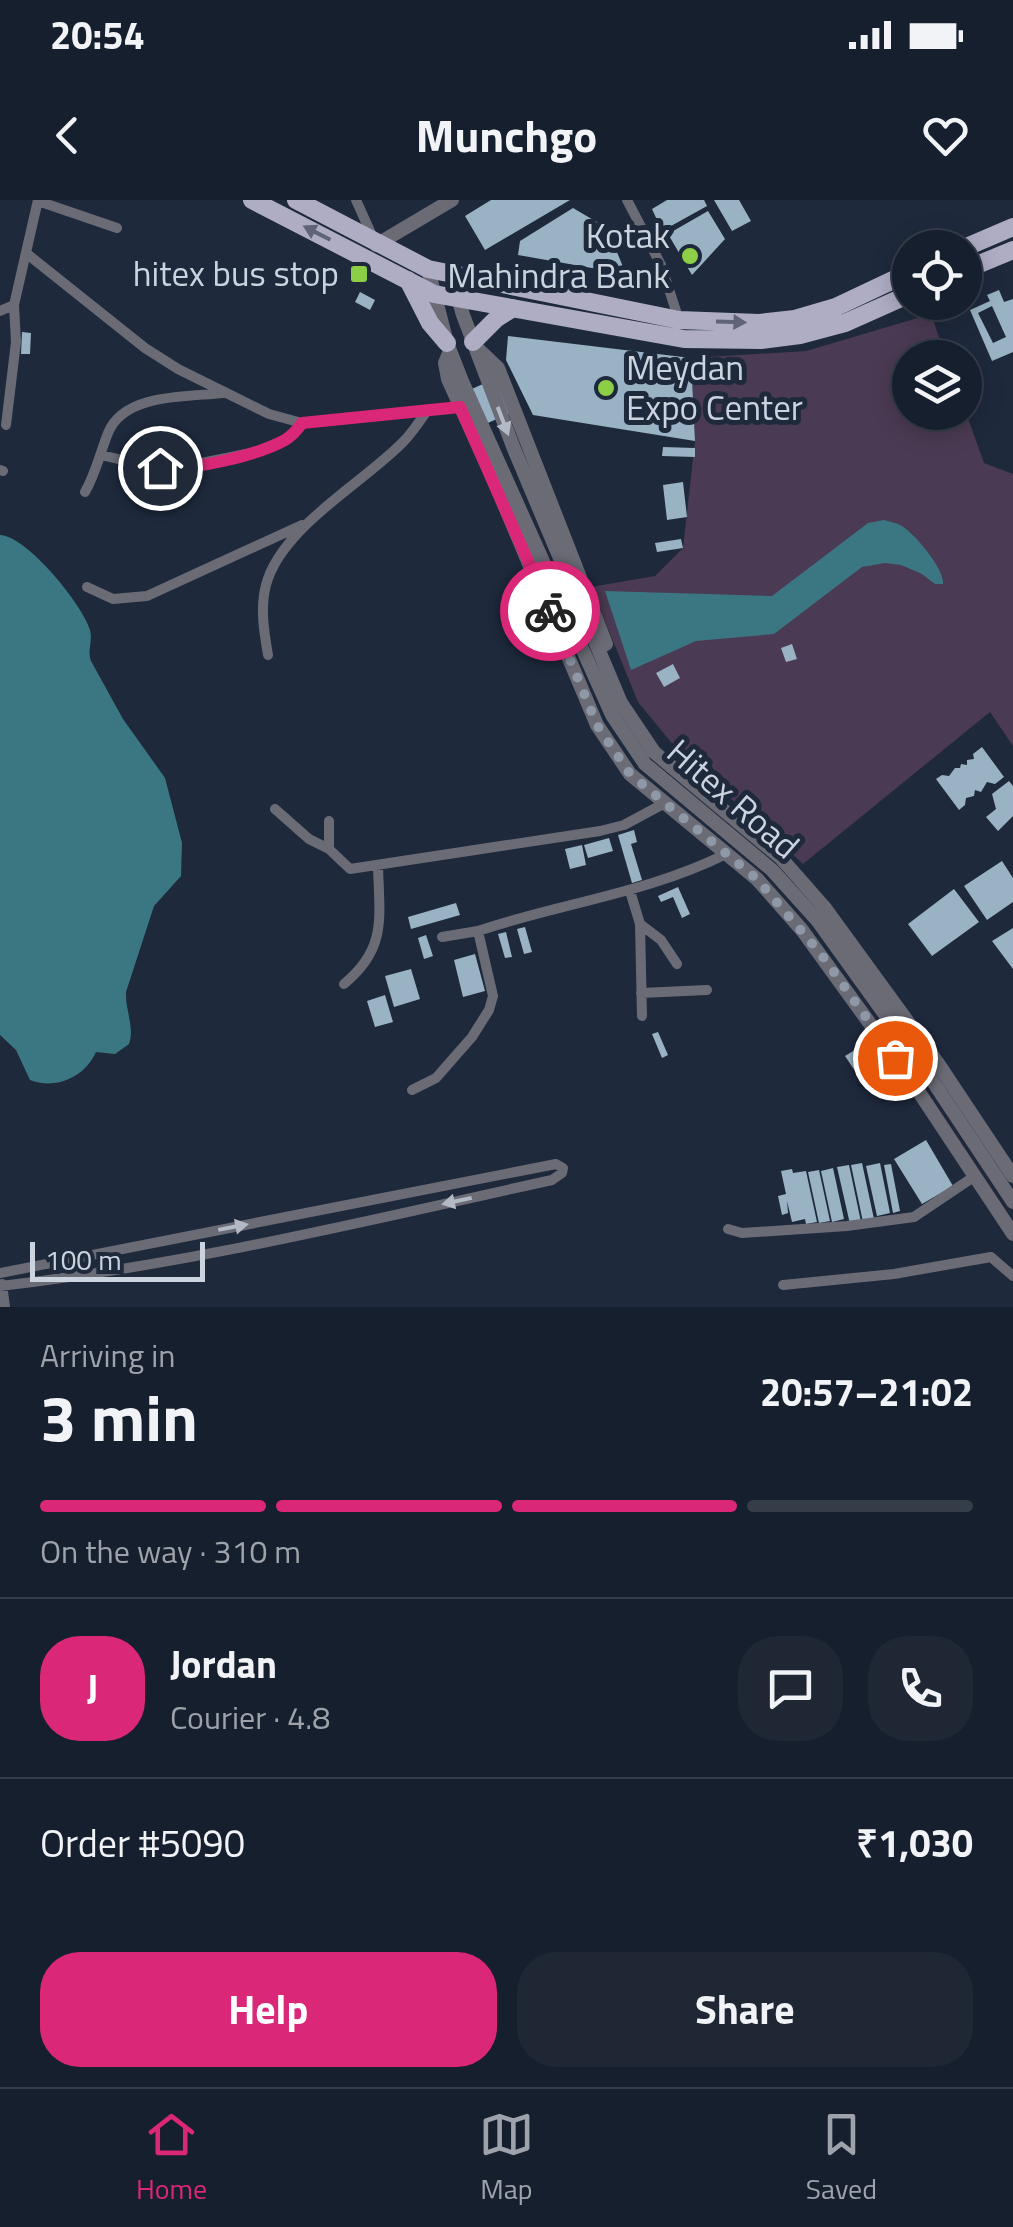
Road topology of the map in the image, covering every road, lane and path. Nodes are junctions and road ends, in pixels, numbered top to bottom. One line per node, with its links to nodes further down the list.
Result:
1 (38, 200): 8 (street); 12 (street)
2 (252, 200): 16 (main road, one-way to 2)
3 (296, 200): 10 (main road)
4 (356, 200): 10 (street)
5 (452, 200): 10 (street)
6 (626, 200): 25 (street)
7 (1013, 226): 9 (main road)
8 (118, 228)
9 (982, 240)
10 (376, 244): 14 (main road)
11 (1013, 250): 13 (main road)
12 (26, 252): 21 (street); 28 (street)
13 (982, 263)
14 (428, 269): 15 (main road); 18 (street, Hitex Road)
15 (451, 273): 19 (street, Hitex Road); 24 (main road)
16 (408, 280): 18 (main road); 27 (main road)
17 (892, 281): 25 (main road, one-way to 17)
18 (434, 294): 19 (main road); 27 (street, Hitex Road)
19 (457, 298): 22 (main road); 26 (street, Hitex Road)
20 (892, 302): 24 (main road)
21 (14, 304): 23 (street); 32 (street)
22 (513, 308): 24 (main road); 26 (main road)
23 (0, 311)
24 (611, 316): 25 (main road)
25 (679, 320)
26 (474, 344): 54 (street, Hitex Road); 56 (street, Hitex Road, one-way to 56)
27 (449, 347): 29 (street, Hitex Road); 57 (street, Hitex Road)
28 (224, 392): 31 (street); 33 (street)
29 (460, 407): 30 (street); 38 (street, Hitex Road)
30 (428, 410): 31 (street); 35 (street)
31 (302, 423): 33 (street)
32 (6, 425)
33 (101, 455): 34 (street)
34 (84, 492)
35 (308, 523): 36 (street); 37 (street)
36 (87, 588)
37 (268, 654)
38 (665, 803): 42 (street, Hitex Road); 43 (street)
39 (275, 808): 41 (street)
40 (329, 820): 41 (street)
41 (329, 849): 43 (street)
42 (728, 854): 44 (street); 55 (street, Hitex Road)
43 (378, 864): 49 (street)
44 (630, 891): 45 (street); 46 (street)
45 (640, 924): 48 (street); 51 (street)
46 (478, 931): 47 (street); 53 (street)
47 (442, 936)
48 (676, 964)
49 (344, 984)
50 (707, 990): 51 (street)
51 (641, 992): 52 (street)
52 (642, 1016)
53 (412, 1090)
54 (1013, 1161)
55 (975, 1176): 58 (street); 59 (street, Hitex Road)
56 (1013, 1176)
57 (1013, 1202)
58 (728, 1229)
59 (1013, 1234)
60 (1, 1272): 63 (street); 63 (street, one-way to 63)
61 (1013, 1276): 62 (street)
62 (784, 1285)
63 (1, 1286): 64 (street)
64 (5, 1307)

